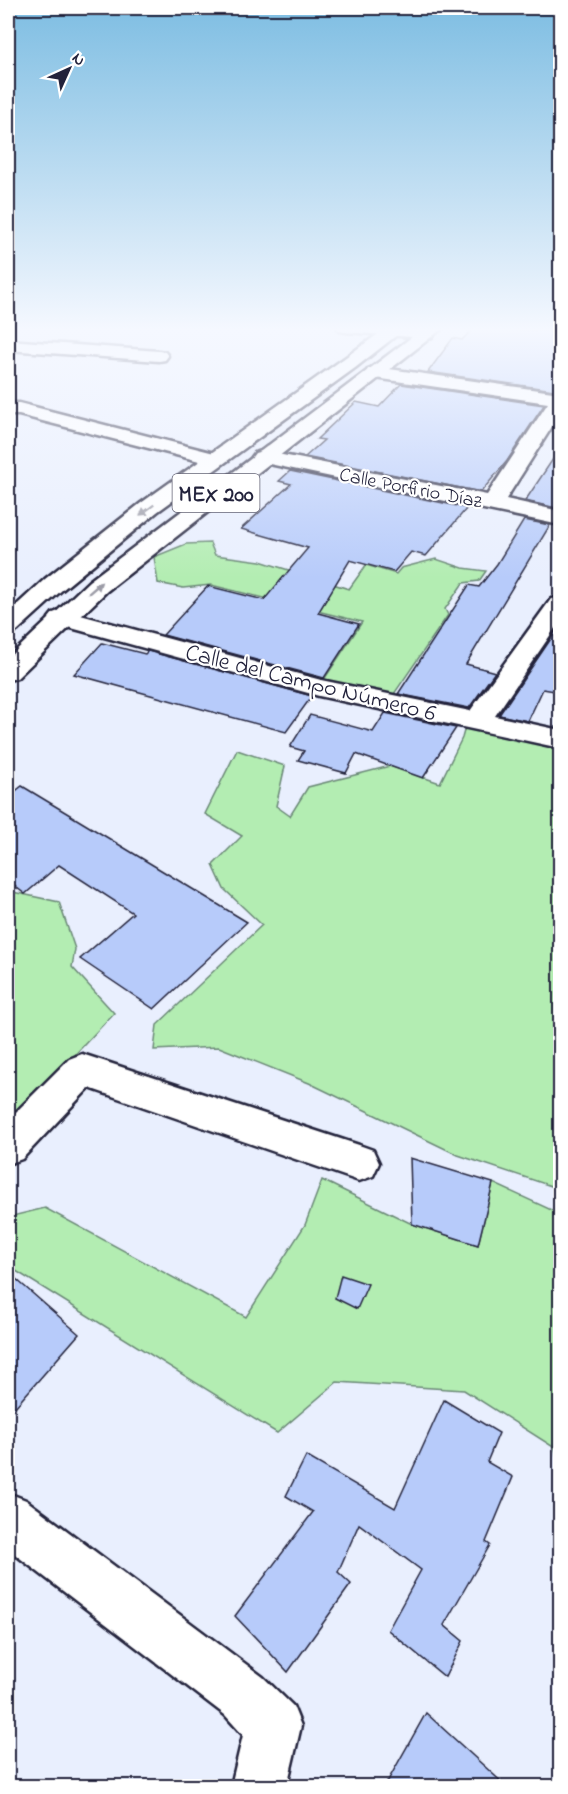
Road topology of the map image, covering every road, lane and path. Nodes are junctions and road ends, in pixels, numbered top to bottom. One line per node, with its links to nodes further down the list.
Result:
1 (26, 411): 6 (street)
2 (281, 411): 6 (street, MEX 200)
3 (324, 411): 5 (street, MEX 200)
4 (552, 411): 7 (street)
5 (262, 457): 7 (street, Calle Porfirio Díaz); 10 (street, MEX 200, one-way to 5)
6 (214, 459): 11 (street, MEX 200, one-way to 11)
7 (493, 503): 8 (street, Calle Porfirio Díaz)
8 (561, 518)
9 (561, 604): 13 (street)
10 (62, 618): 12 (street, MEX 200); 13 (street, Calle del Campo Número 6)
11 (8, 626)
12 (8, 672)
13 (477, 721): 14 (street, Calle del Campo Número 6)
14 (561, 739)
15 (8, 1146): 16 (street)
16 (358, 1163)
17 (8, 1518): 18 (street)
18 (259, 1786)

